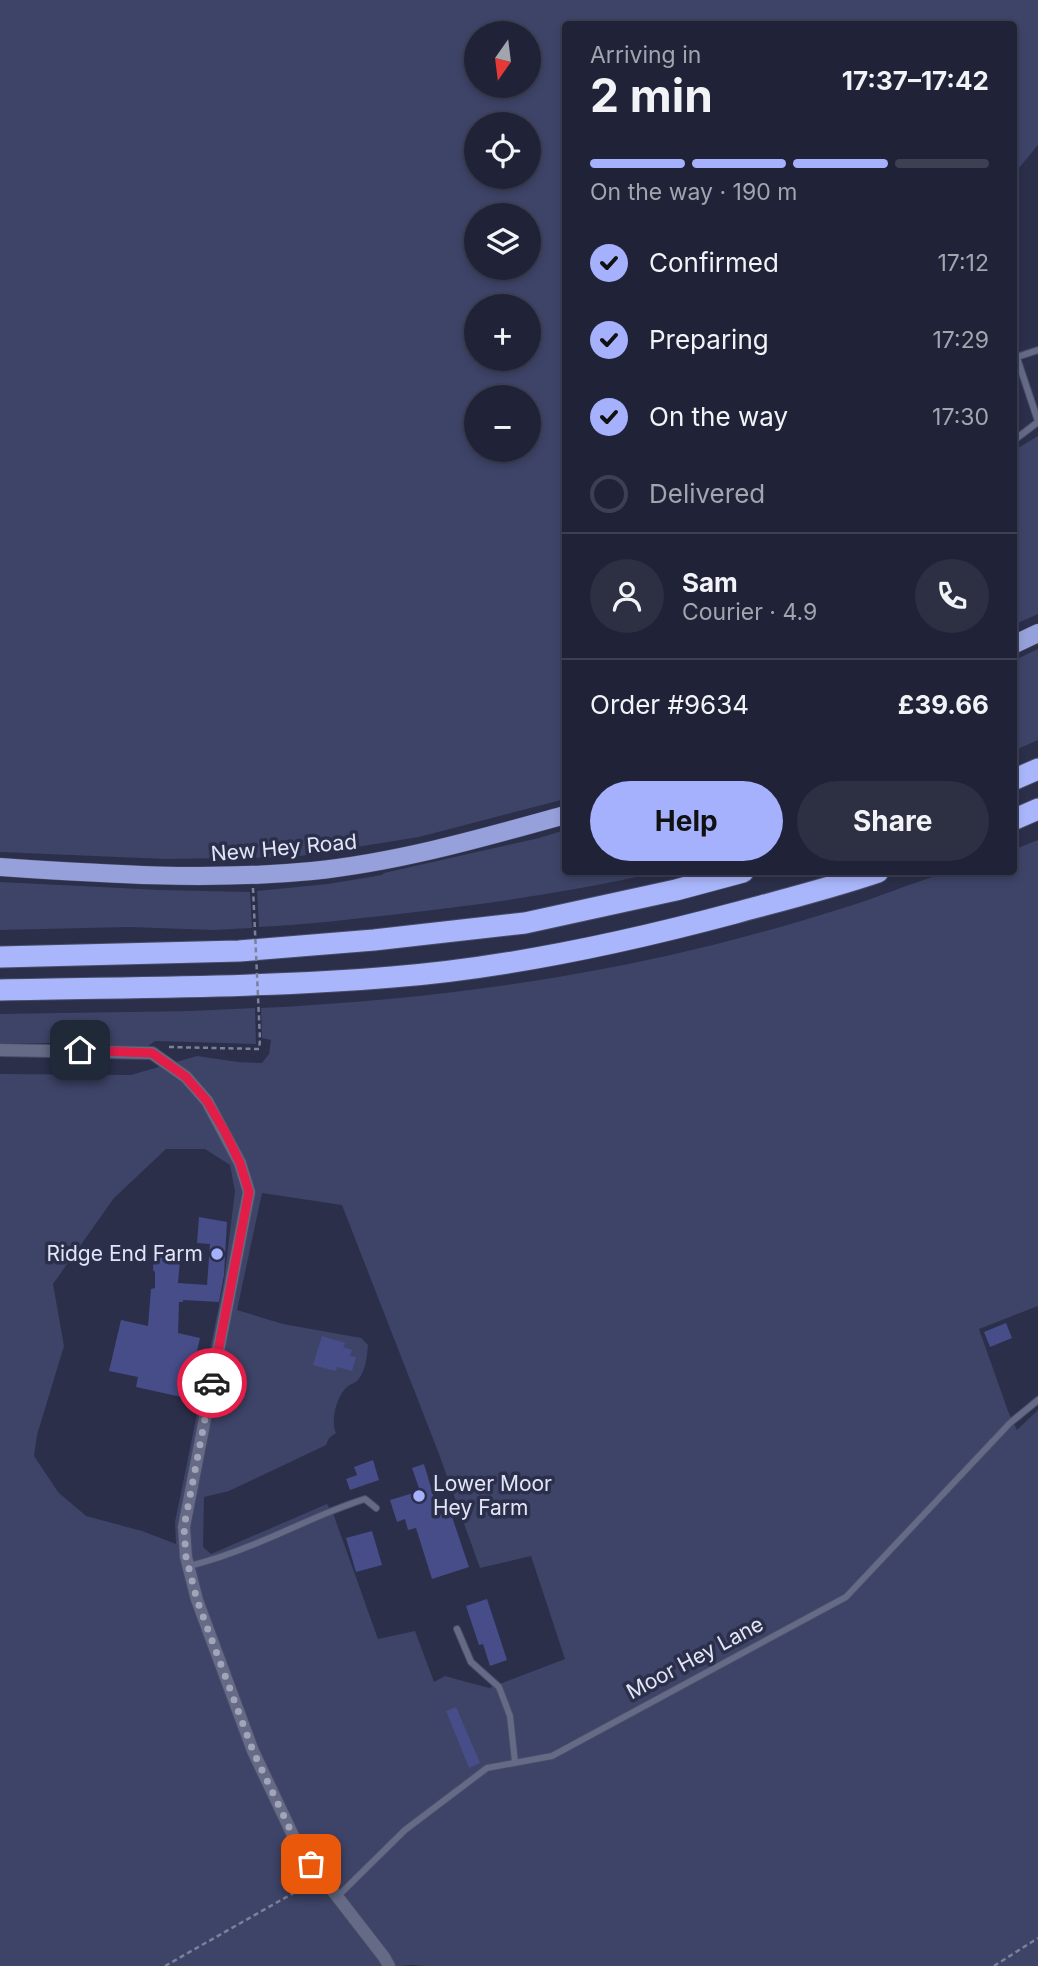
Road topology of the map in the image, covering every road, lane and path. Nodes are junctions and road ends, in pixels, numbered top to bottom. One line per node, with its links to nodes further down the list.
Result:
1 (1038, 350): 2 (lane)
2 (1017, 357): 3 (lane)
3 (1038, 421): 4 (lane)
4 (1017, 438)
5 (1038, 633): 6 (main road)
6 (1017, 643)
7 (1038, 769): 8 (highway)
8 (1017, 778)
9 (1038, 809): 11 (highway)
10 (562, 816): 12 (main road, New Hey Road)
11 (1017, 818)
12 (0, 867)
13 (732, 875): 16 (highway)
14 (869, 875): 17 (highway)
15 (253, 888): 19 (path, bridge)
16 (0, 957)
17 (0, 990)
18 (0, 1050): 19 (street)
19 (152, 1053): 22 (street)
20 (1038, 1399): 24 (lane, Moor Hey Lane)
21 (376, 1508): 22 (lane)
22 (189, 1566): 25 (street)
23 (457, 1629): 24 (lane)
24 (515, 1762): 26 (lane, Moor Hey Lane)
25 (323, 1881): 26 (street); 28 (path)
26 (336, 1897): 29 (street)
27 (1038, 1938): 30 (path)
28 (165, 1966)
29 (389, 1966)
30 (995, 1966)

